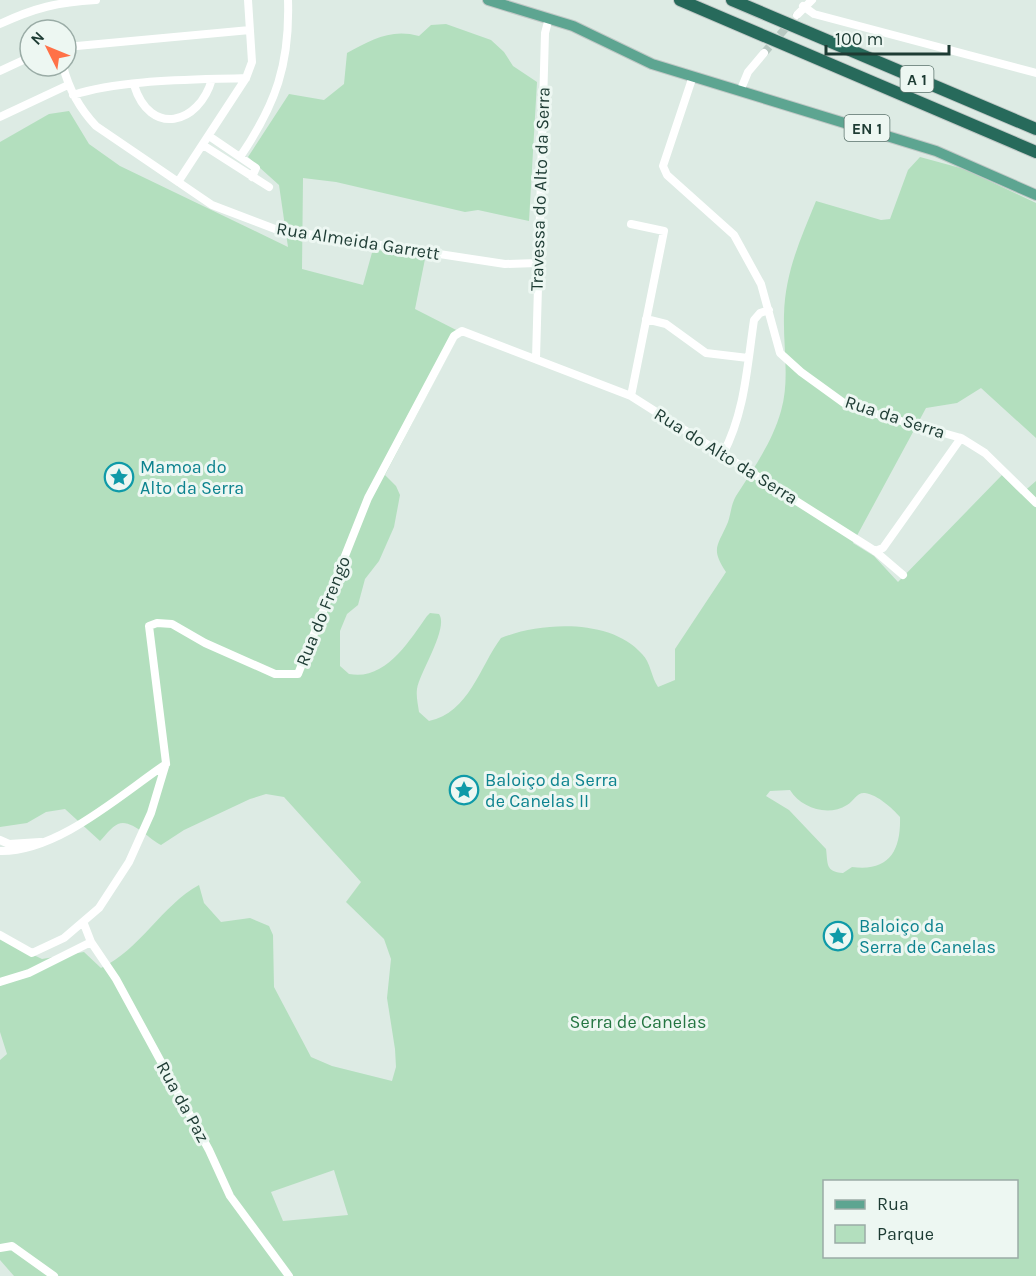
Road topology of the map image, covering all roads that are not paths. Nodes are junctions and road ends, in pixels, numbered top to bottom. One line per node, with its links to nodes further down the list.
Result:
1 (96, 0): 11 (street)
2 (248, 0): 12 (street)
3 (288, 0): 31 (street)
4 (488, 0): 10 (main road, EN 1)
5 (680, 0): 30 (highway, A 1)
6 (732, 0): 27 (highway, A 1)
7 (812, 0): 8 (street)
8 (803, 6): 9 (street); 17 (street)
9 (797, 15)
10 (549, 18): 18 (main road, EN 1); 37 (street, Travessa do Alto da Serra)
11 (0, 24)
12 (250, 30): 13 (street); 20 (street)
13 (78, 46)
14 (765, 53): 24 (street)
15 (18, 63): 16 (street)
16 (0, 71)
17 (1036, 73)
18 (693, 76): 24 (main road, EN 1); 38 (street, Rua da Serra)
19 (66, 78): 23 (street, Rua Almeida Garrett)
20 (246, 78): 21 (street); 28 (street)
21 (212, 79): 22 (street); 22 (street)
22 (134, 85): 25 (street)
23 (68, 86): 25 (street, Rua Almeida Garrett); 26 (street)
24 (741, 89): 35 (main road, EN 1)
25 (73, 95): 33 (street, Rua Almeida Garrett)
26 (0, 117)
27 (1036, 129)
28 (209, 136): 29 (street); 31 (street)
29 (203, 145): 32 (street); 33 (street)
30 (1036, 152)
31 (240, 157): 32 (street)
32 (252, 177): 34 (street)
33 (178, 182): 37 (street, Rua Almeida Garrett)
34 (269, 187)
35 (1036, 195)
36 (631, 224): 39 (street)
37 (537, 263): 41 (street, Travessa do Alto da Serra)
38 (769, 310): 40 (street); 43 (street, Rua da Serra)
39 (646, 319): 40 (street); 42 (street)
40 (748, 358): 44 (street)
41 (536, 359): 42 (street, Rua do Alto da Serra); 48 (street, Rua do Frengo)
42 (631, 396): 44 (street, Rua do Alto da Serra)
43 (961, 438): 45 (street, Rua da Serra); 46 (street)
44 (723, 454): 46 (street, Rua do Alto da Serra)
45 (1036, 503)
46 (875, 550): 47 (street, Rua do Alto da Serra)
47 (903, 575)
48 (166, 763): 50 (street); 52 (street, Rua do Frengo)
49 (0, 840): 50 (street)
50 (44, 842): 51 (street)
51 (0, 851)
52 (84, 924): 53 (street, Rua do Frengo); 54 (street, Rua da Paz)
53 (0, 935)
54 (92, 942): 55 (street); 58 (street, Rua da Paz)
55 (0, 982)
56 (0, 1248): 57 (street)
57 (54, 1276)
58 (289, 1276)

